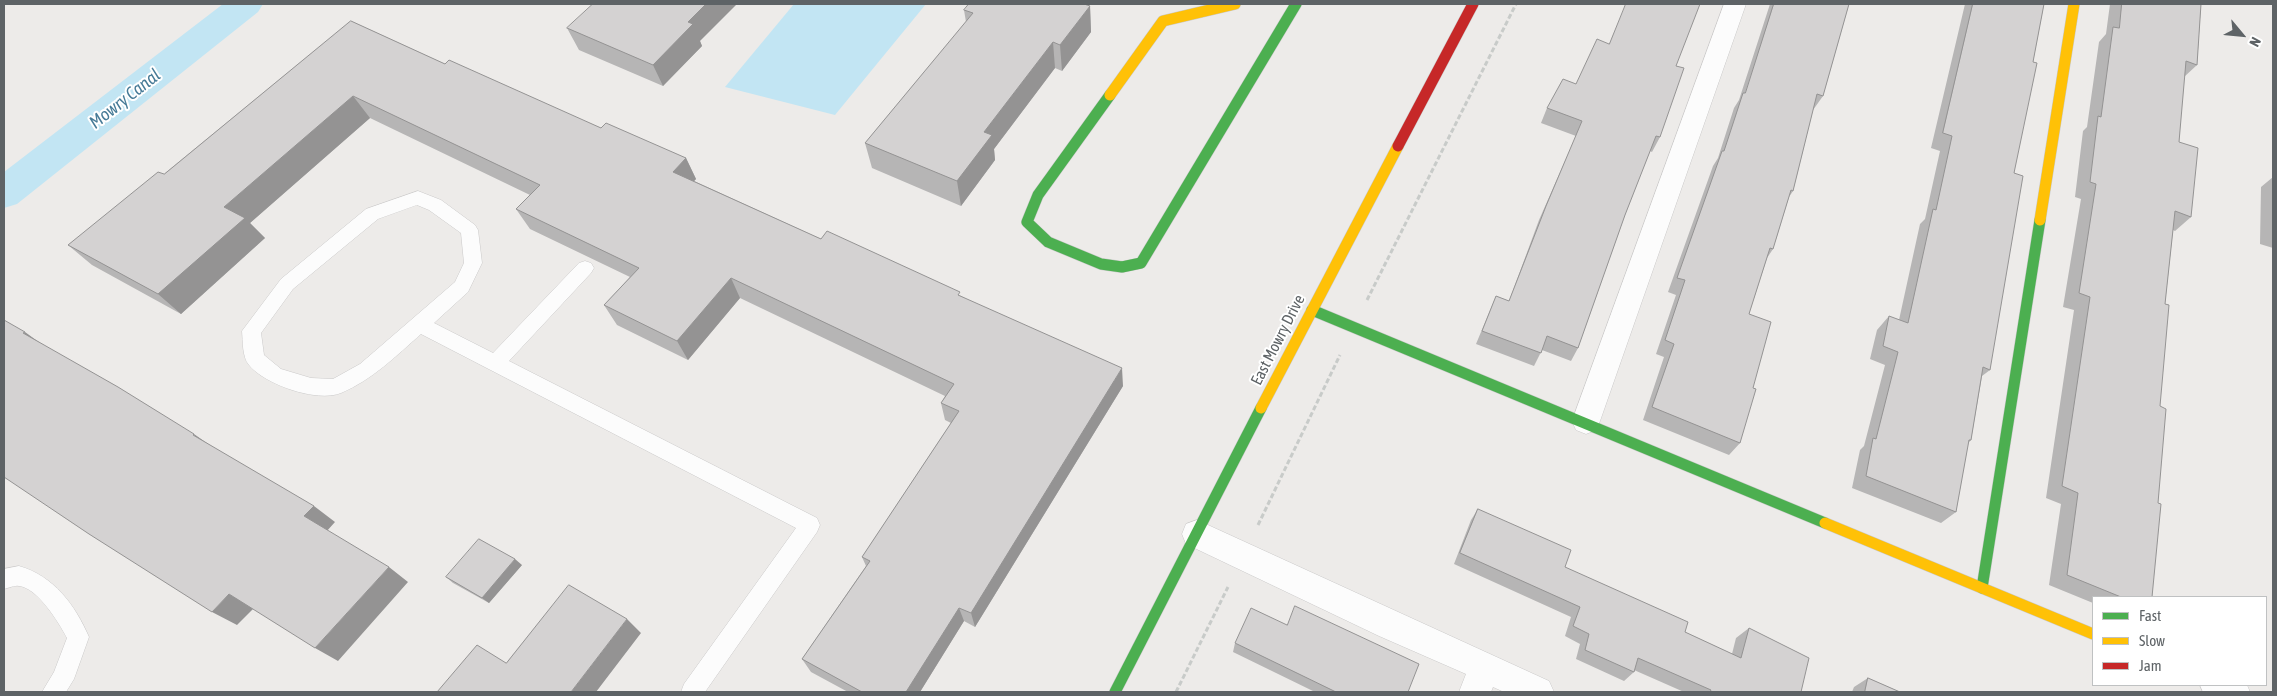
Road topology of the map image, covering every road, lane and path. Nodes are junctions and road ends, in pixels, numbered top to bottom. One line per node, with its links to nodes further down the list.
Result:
1 (1235, 4): 2 (street)
2 (1296, 4)
3 (1473, 4): 7 (street, East Mowry Drive)
4 (1735, 4): 10 (street)
5 (2074, 4): 13 (street)
6 (585, 268): 9 (lane)
7 (1312, 310): 10 (street); 11 (street, East Mowry Drive)
8 (421, 325): 8 (lane); 9 (lane)
9 (495, 363): 18 (lane)
10 (1586, 421): 13 (street)
11 (1197, 534): 15 (street); 19 (street, East Mowry Drive)
12 (4, 579): 17 (lane)
13 (1982, 588): 14 (street)
14 (2092, 634)
15 (1480, 679): 20 (street)
16 (2219, 686): 21 (street)
17 (54, 692)
18 (692, 692)
19 (1116, 692)
20 (1538, 692)
21 (2234, 692)

